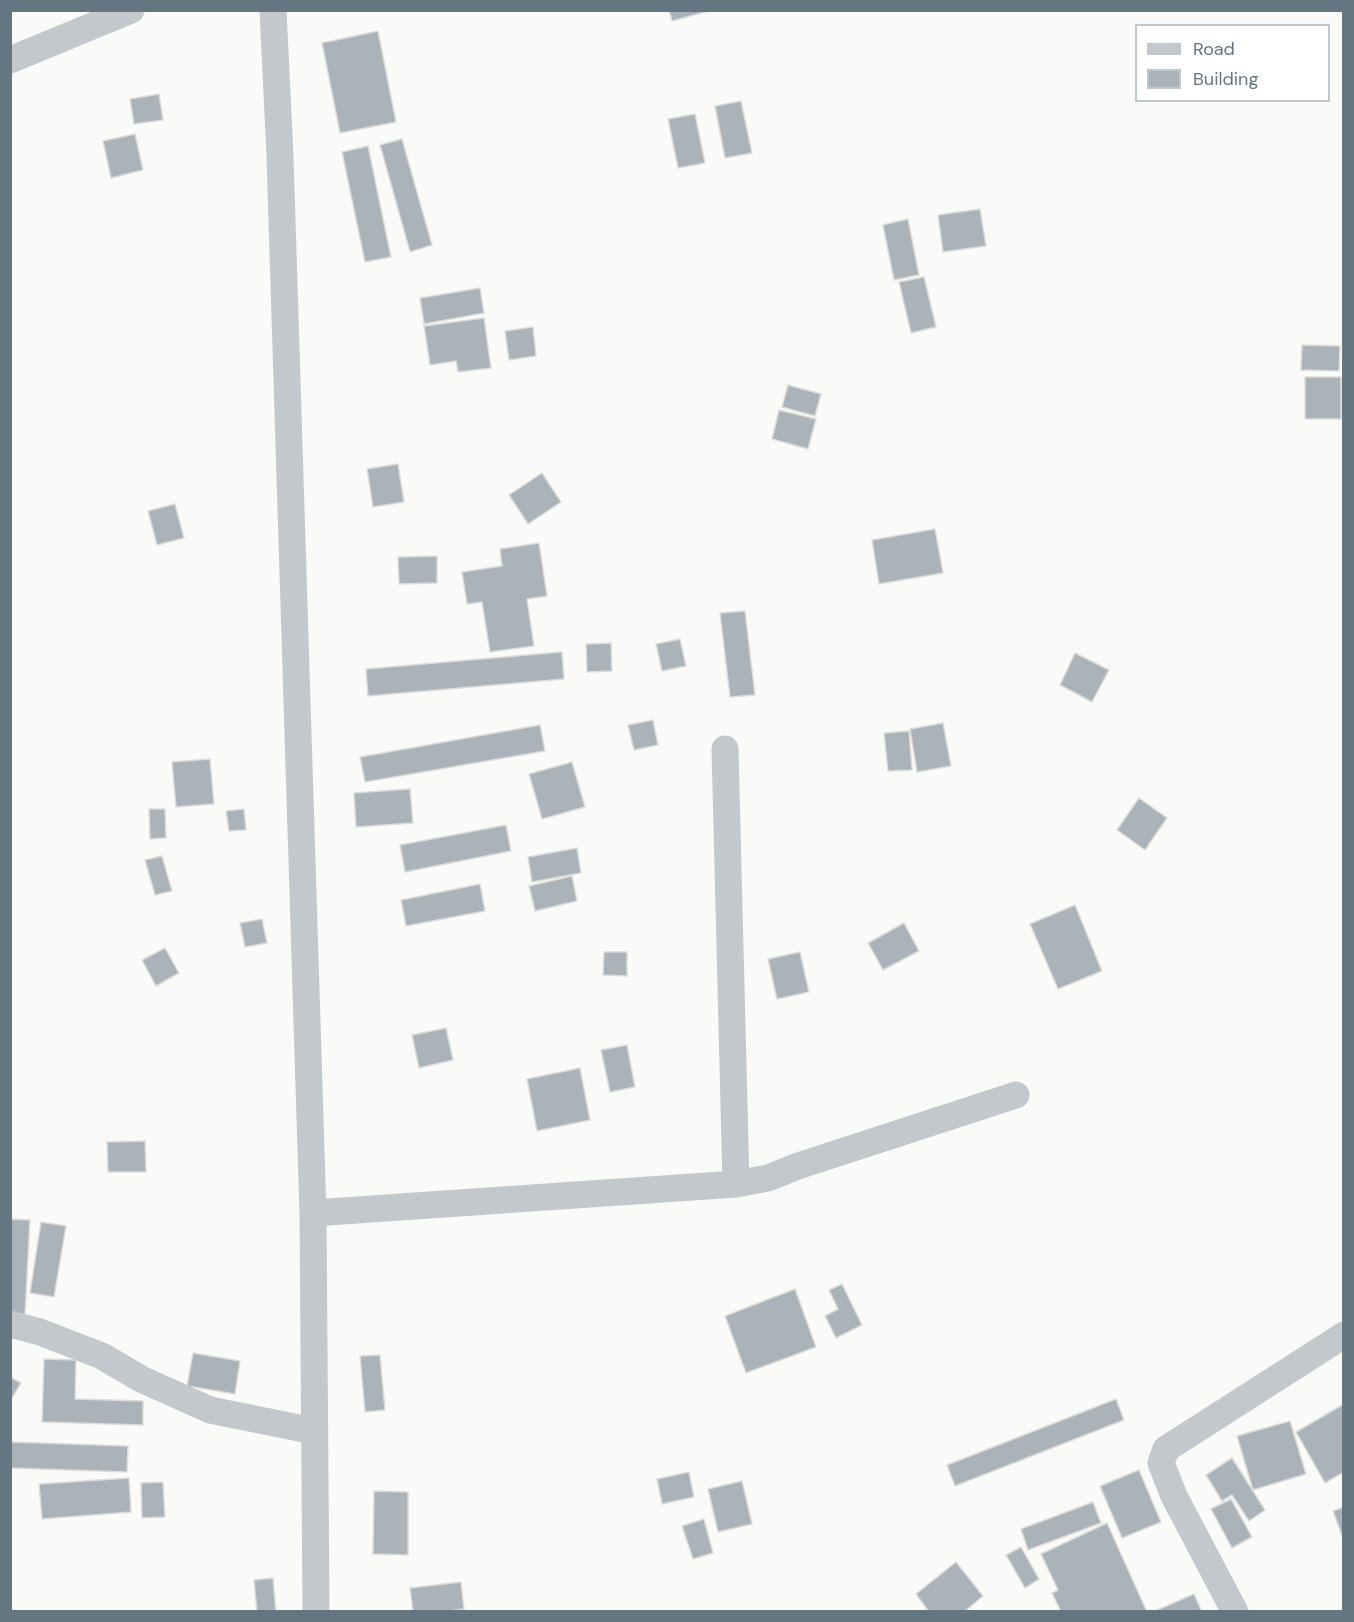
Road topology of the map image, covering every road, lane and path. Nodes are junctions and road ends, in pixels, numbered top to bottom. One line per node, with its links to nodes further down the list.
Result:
1 (131, 10): 3 (street)
2 (273, 10): 7 (street)
3 (10, 60)
4 (725, 749): 6 (street)
5 (1016, 1095): 6 (street)
6 (736, 1184): 7 (street)
7 (313, 1213): 10 (street)
8 (10, 1324): 10 (street)
9 (1344, 1335): 12 (street)
10 (314, 1431): 11 (street)
11 (316, 1611)
12 (1235, 1611)

